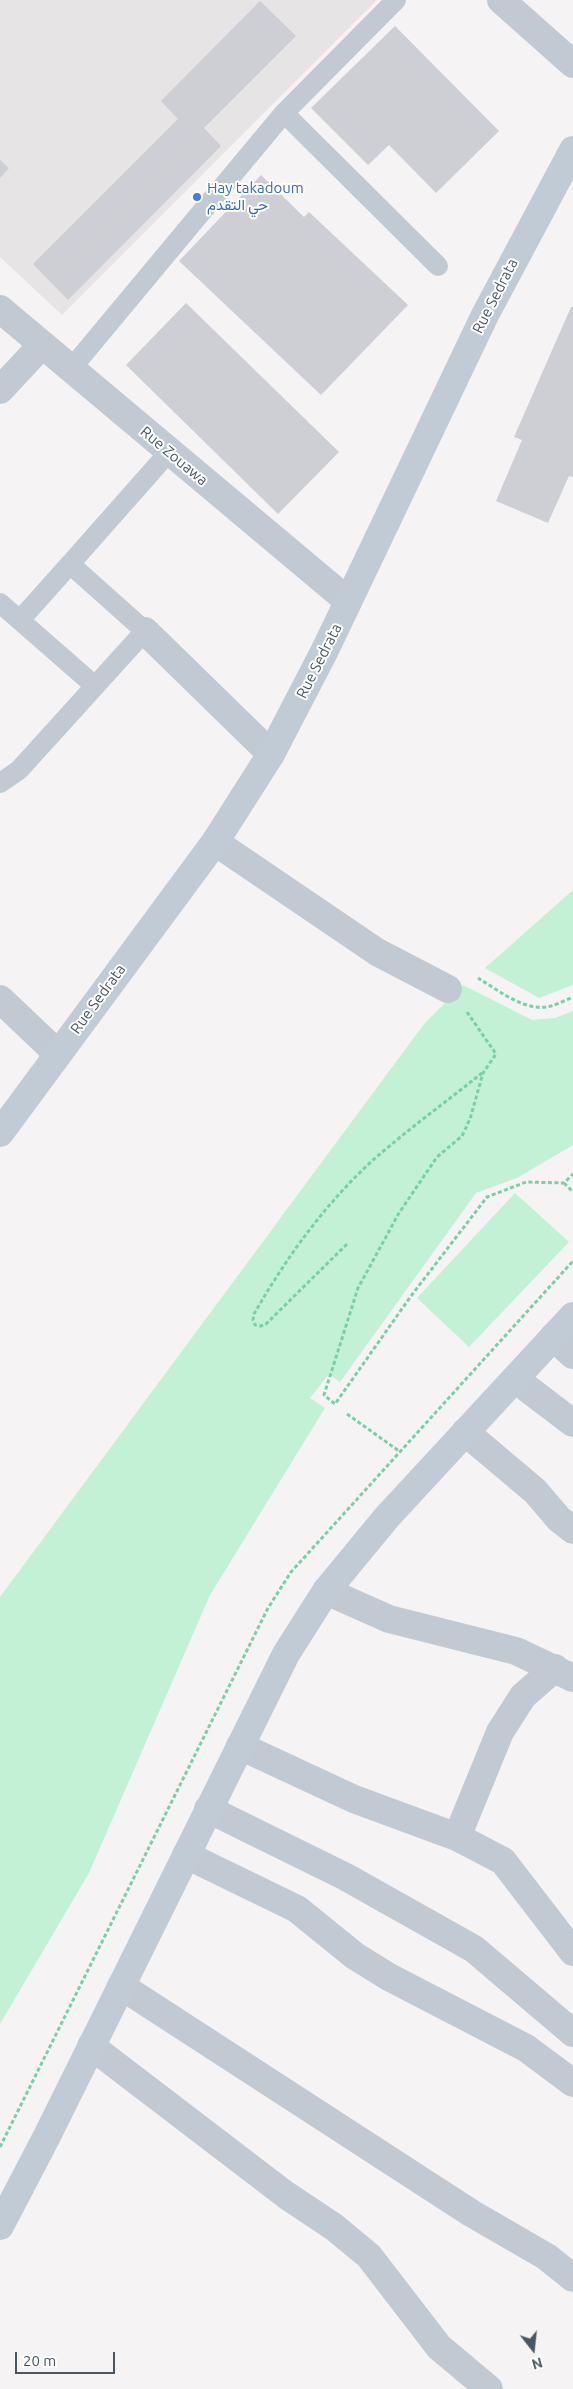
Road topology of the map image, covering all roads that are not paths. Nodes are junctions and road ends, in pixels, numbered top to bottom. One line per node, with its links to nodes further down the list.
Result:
1 (396, 0): 4 (lane)
2 (501, 0): 3 (street)
3 (573, 64)
4 (284, 112): 6 (lane); 9 (lane)
5 (573, 150): 13 (street, Rue Sedrata)
6 (438, 266)
7 (0, 309): 8 (street, Rue Zouawa)
8 (41, 346): 9 (street, Rue Zouawa); 10 (street)
9 (70, 370): 11 (street, Rue Zouawa)
10 (0, 390)
11 (169, 452): 12 (lane); 13 (street, Rue Zouawa)
12 (70, 564): 15 (lane); 16 (lane)
13 (348, 601): 18 (street, Rue Sedrata)
14 (0, 603): 15 (lane)
15 (20, 620): 17 (lane)
16 (145, 631): 17 (lane); 18 (street)
17 (95, 686): 19 (lane)
18 (271, 754): 20 (street, Rue Sedrata)
19 (0, 783)
20 (215, 842): 21 (street); 23 (street, Rue Sedrata)
21 (448, 989)
22 (0, 999): 23 (street)
23 (58, 1054): 24 (street, Rue Sedrata)
24 (10, 1105): 25 (street, Rue Sedrata)
25 (0, 1133)
26 (573, 1316): 27 (street)
27 (563, 1346): 28 (street)
28 (515, 1379): 29 (street); 30 (street)
29 (573, 1423)
30 (465, 1432): 31 (street); 32 (street)
31 (573, 1530)
32 (326, 1591): 33 (street); 34 (street)
33 (564, 1673): 36 (street)
34 (240, 1746): 35 (street); 36 (street)
35 (208, 1809): 37 (street); 40 (street)
36 (457, 1837): 38 (street)
37 (186, 1855): 39 (street); 42 (street)
38 (573, 1952)
39 (121, 1986): 41 (street); 44 (street)
40 (573, 2033)
41 (91, 2046): 43 (street); 45 (street)
42 (573, 2083)
43 (0, 2226)
44 (573, 2278)
45 (489, 2389)

